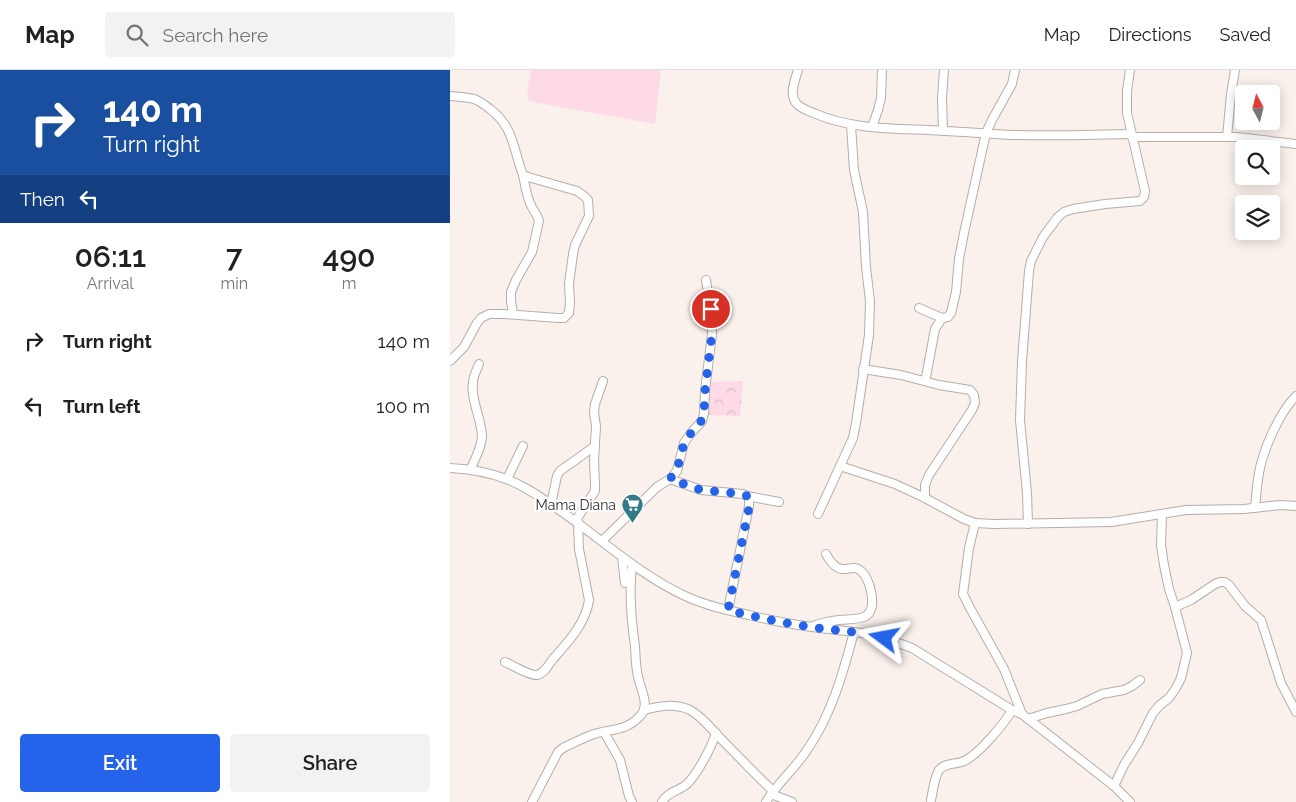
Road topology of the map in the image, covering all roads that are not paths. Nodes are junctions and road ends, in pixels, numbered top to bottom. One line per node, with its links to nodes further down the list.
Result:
1 (798, 70): 8 (street)
2 (882, 70): 9 (street)
3 (944, 70): 10 (street)
4 (1015, 70): 11 (street)
5 (1130, 70): 12 (street)
6 (1235, 70): 13 (street)
7 (450, 96): 15 (street)
8 (852, 125): 9 (street); 22 (street)
9 (872, 127): 10 (street)
10 (943, 130): 11 (street)
11 (986, 133): 12 (street); 19 (street)
12 (1132, 136): 13 (street); 43 (street)
13 (1227, 136): 14 (street)
14 (1296, 144)
15 (523, 175): 18 (street); 18 (street)
16 (706, 280): 32 (street)
17 (919, 308): 19 (street)
18 (513, 314): 20 (street)
19 (942, 318): 23 (street)
20 (450, 361)
21 (479, 364): 30 (street)
22 (863, 369): 28 (street); 34 (street)
23 (926, 377)
24 (603, 381): 27 (street)
25 (1296, 396): 38 (street)
26 (523, 446): 31 (street)
27 (595, 446): 36 (street); 41 (street)
28 (840, 466): 34 (street); 39 (street)
29 (450, 468): 30 (street)
30 (470, 470): 31 (street)
31 (507, 479): 36 (street)
32 (670, 479): 33 (street); 44 (street)
33 (747, 496): 35 (street); 50 (street)
34 (925, 498): 42 (street)
35 (779, 502)
36 (551, 504): 41 (street)
37 (1296, 506): 38 (street)
38 (1255, 508): 40 (street)
39 (818, 514)
40 (1162, 514): 43 (street); 49 (street)
41 (577, 522): 44 (street); 53 (street)
42 (975, 523): 43 (street); 58 (street)
43 (1028, 524)
44 (602, 541): 46 (street)
45 (826, 554): 51 (street)
46 (622, 556): 47 (street); 48 (street)
47 (632, 565): 50 (street); 55 (street)
48 (625, 583)
49 (1175, 607): 57 (street); 61 (street)
50 (728, 610): 51 (street)
51 (811, 627): 52 (street)
52 (854, 632): 56 (street); 62 (street)
53 (505, 662)
54 (1140, 680): 58 (street)
55 (644, 710): 59 (street); 60 (street)
56 (1012, 710): 58 (street); 63 (street)
57 (1296, 712)
58 (1025, 716): 61 (street)
59 (604, 732): 64 (street); 65 (street)
60 (716, 733): 62 (street); 66 (street)
61 (1114, 786): 69 (street)
62 (772, 792): 67 (street); 68 (street)
63 (931, 800)
64 (532, 802)
65 (632, 802)
66 (662, 802)
67 (766, 802)
68 (792, 802)
69 (1130, 802)

